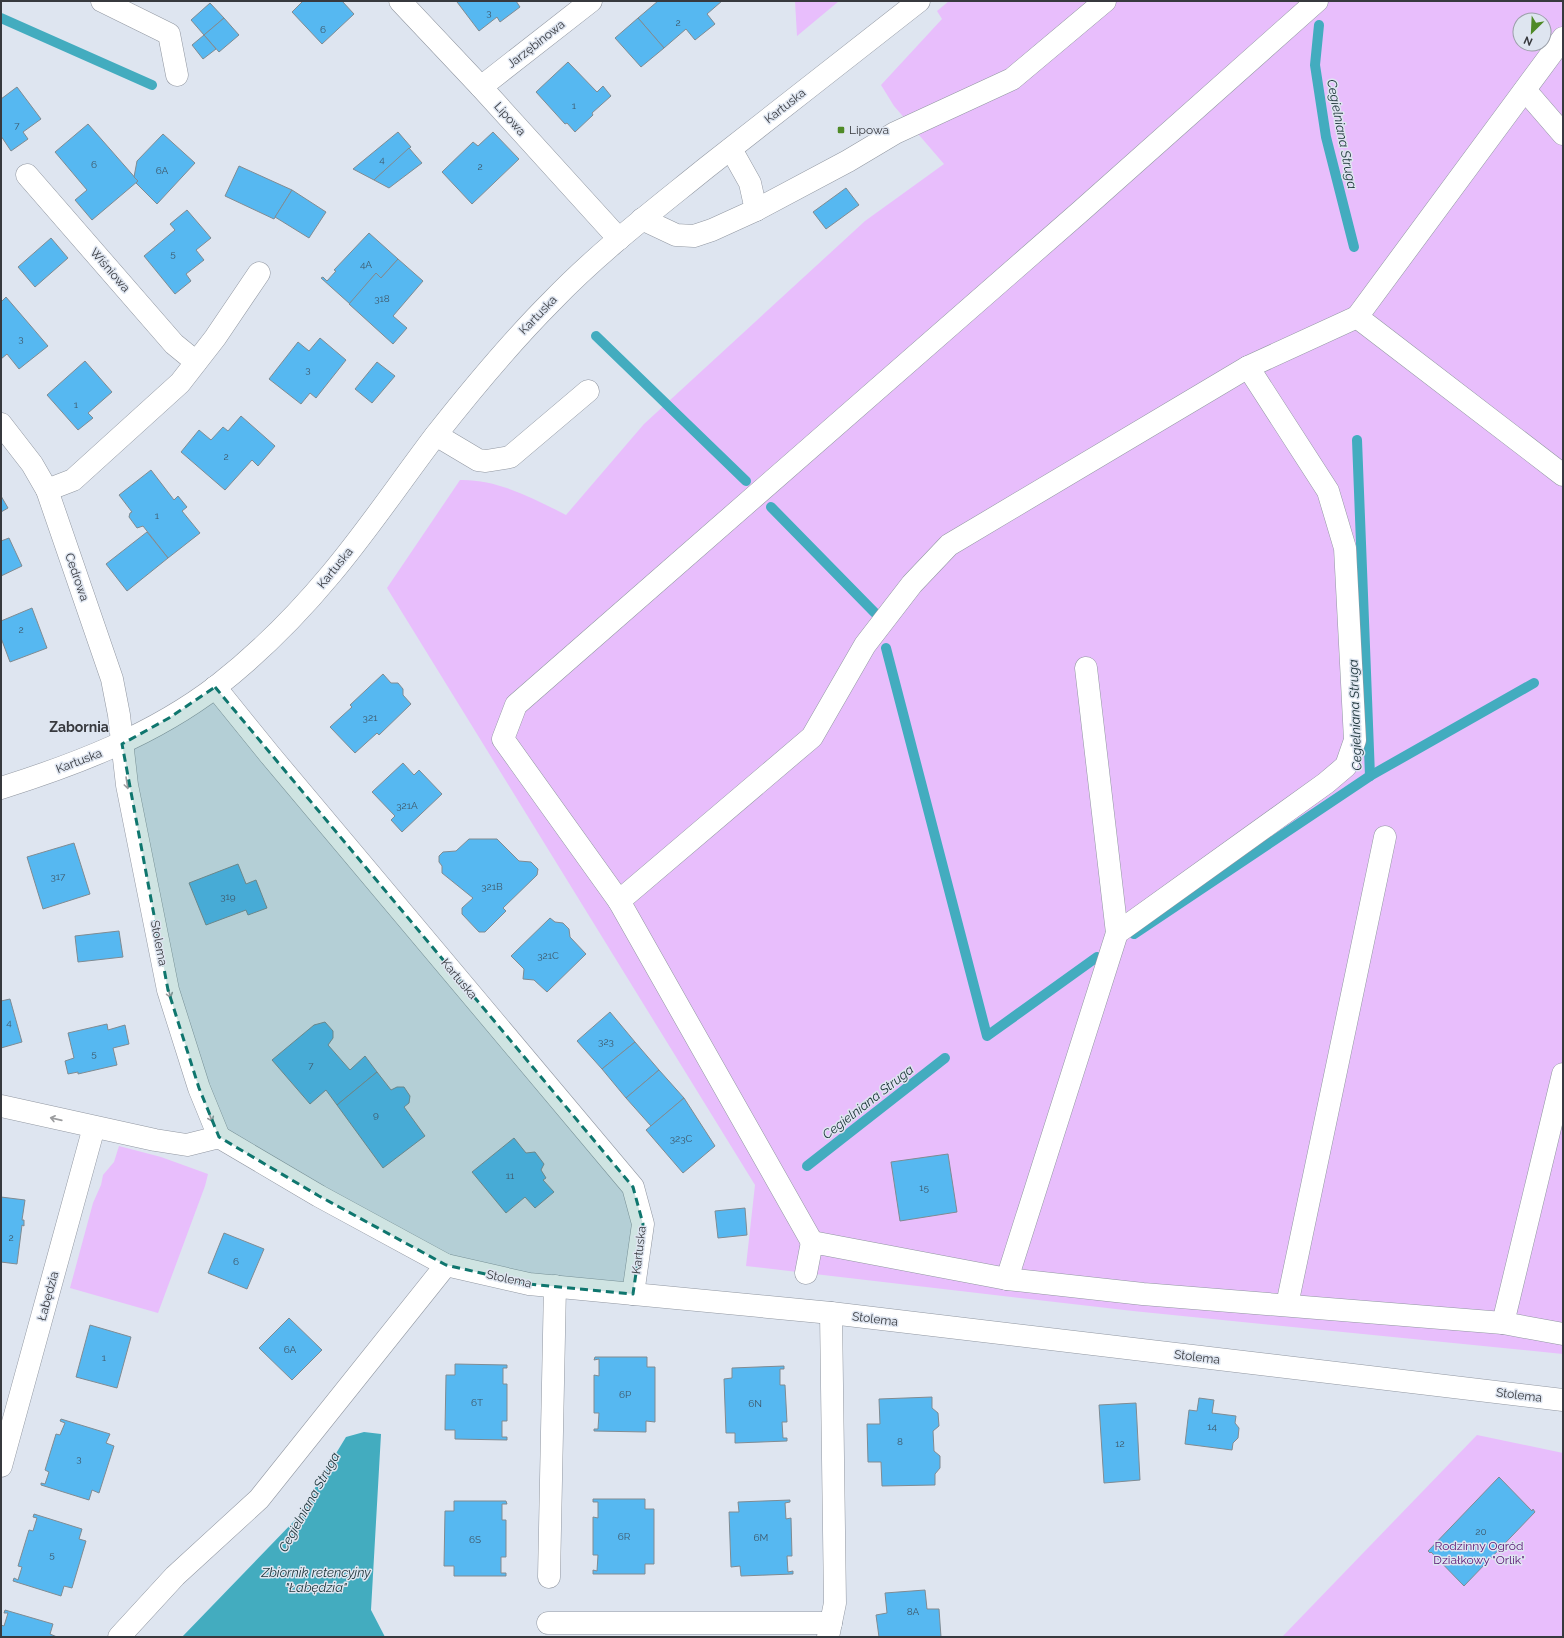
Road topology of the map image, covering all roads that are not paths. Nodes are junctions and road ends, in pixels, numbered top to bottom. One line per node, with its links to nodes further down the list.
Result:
1 (102, 1): 8 (street)
2 (400, 1): 9 (street, Lipowa)
3 (590, 1): 9 (street, Jarzębinowa)
4 (919, 1): 12 (street, Kartuska)
5 (1105, 1): 14 (street)
6 (1317, 1): 31 (street)
7 (1563, 38): 10 (street)
8 (176, 75)
9 (481, 87): 16 (street, Lipowa)
10 (1524, 90): 11 (street); 18 (street)
11 (1563, 134)
12 (731, 149): 14 (street); 15 (street, Kartuska)
13 (27, 175): 19 (street, Wiśniowa)
14 (756, 210): 15 (street)
15 (642, 220): 16 (street, Kartuska)
16 (618, 239): 23 (street, Kartuska)
17 (259, 273): 19 (street)
18 (1357, 317): 20 (street); 24 (street)
19 (196, 362): 25 (street)
20 (1248, 367): 31 (street); 32 (street)
21 (588, 391): 23 (street)
22 (1, 424): 25 (street, Cedrowa)
23 (436, 435): 27 (street, Kartuska)
24 (1563, 474)
25 (47, 490): 28 (street, Cedrowa)
26 (1086, 668): 32 (street)
27 (215, 687): 28 (street, Kartuska); 42 (street, Kartuska)
28 (122, 744): 29 (street, Kartuska); 36 (street, Stolema, one-way to 36)
29 (1, 788)
30 (1385, 836): 43 (street)
31 (619, 901): 37 (street)
32 (1117, 933): 40 (street)
33 (1563, 1074): 45 (street)
34 (1, 1106): 35 (street, one-way to 34)
35 (94, 1127): 36 (street); 48 (street, Łabędzia)
36 (219, 1137): 38 (street, Stolema)
37 (812, 1242): 39 (street); 40 (street)
38 (446, 1265): 41 (street, Stolema); 52 (street)
39 (806, 1273)
40 (1006, 1279): 43 (street)
41 (555, 1286): 42 (street, Stolema); 49 (street)
42 (633, 1294): 44 (street, Stolema)
43 (1287, 1305): 45 (street)
44 (831, 1313): 47 (street, Stolema); 51 (street)
45 (1503, 1323): 46 (street)
46 (1563, 1334)
47 (1563, 1400)
48 (1, 1466)
49 (549, 1577)
50 (548, 1623): 51 (street)
51 (830, 1630)
52 (119, 1637)

